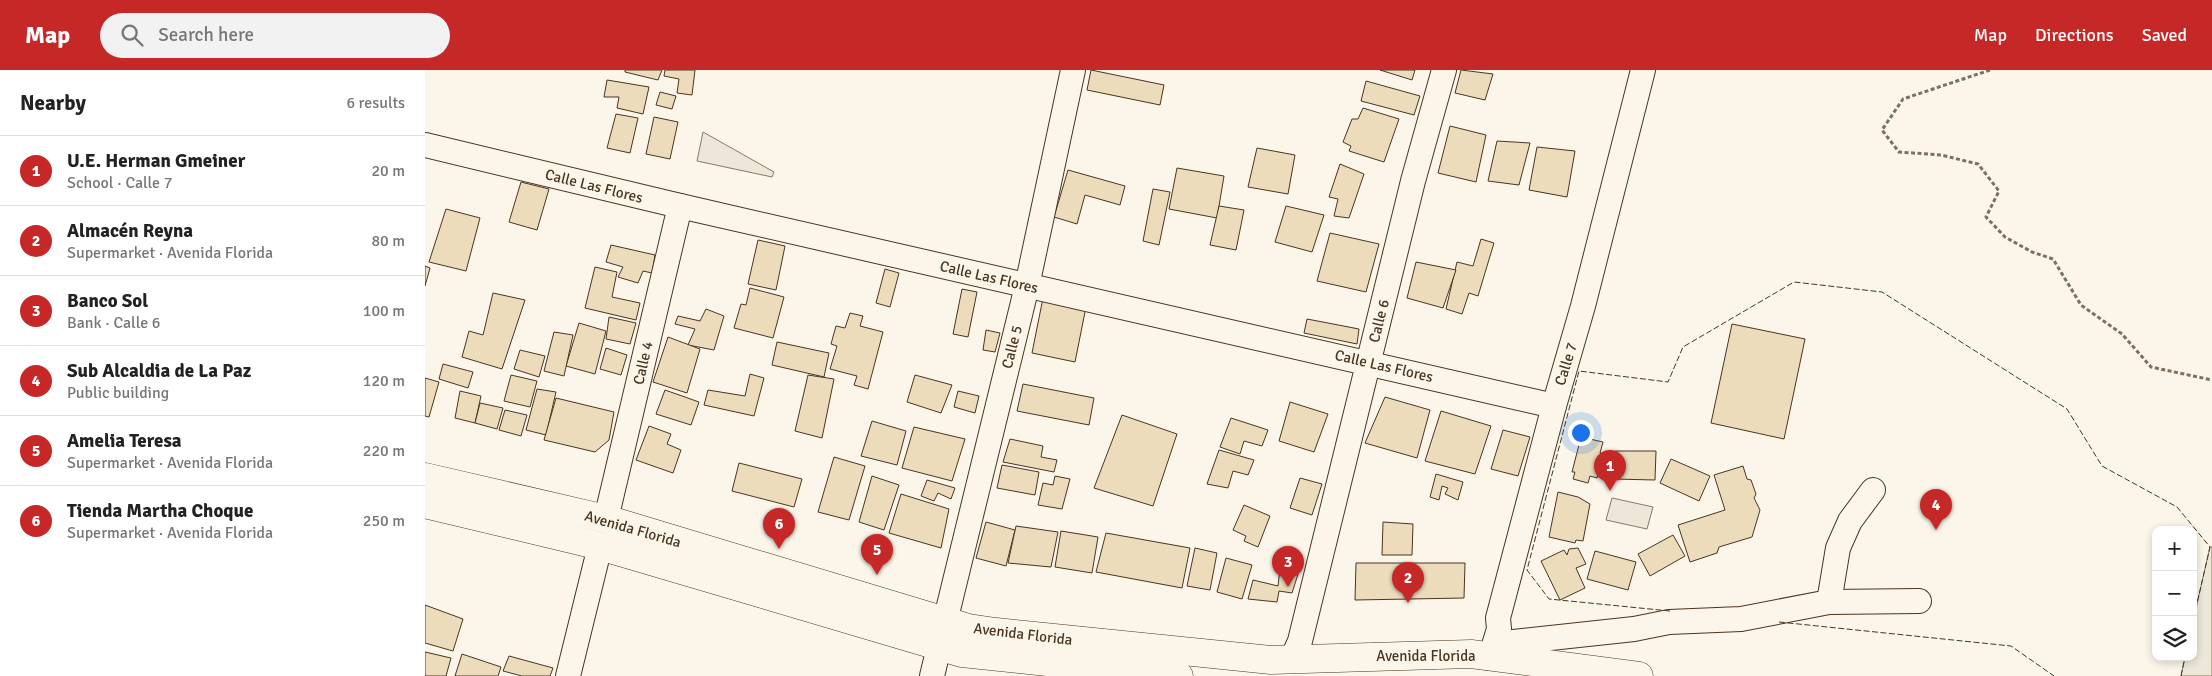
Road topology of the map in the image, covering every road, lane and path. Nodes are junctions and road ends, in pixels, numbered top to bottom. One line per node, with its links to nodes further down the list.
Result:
1 (1073, 70): 7 (street, Calle 5)
2 (1445, 70): 8 (street, Calle 6)
3 (1643, 70): 10 (street, Calle 7)
4 (1990, 70): 9 (path)
5 (425, 144): 6 (street, Calle Las Flores)
6 (679, 206): 7 (street, Calle Las Flores); 14 (street, Calle 4)
7 (1027, 286): 8 (street, Calle Las Flores); 18 (street, Calle 5)
8 (1369, 363): 10 (street, Calle Las Flores); 20 (street, Calle 6)
9 (2212, 380)
10 (1554, 406): 19 (street, Calle 7)
11 (425, 478): 14 (main road, Avenida Florida)
12 (1873, 490): 17 (street)
13 (425, 504): 15 (main road, Avenida Florida)
14 (605, 520): 15 (main road); 18 (main road, Avenida Florida)
15 (600, 546): 18 (main road, Avenida Florida); 21 (street)
16 (1919, 601): 17 (street)
17 (1829, 602): 19 (street)
18 (942, 634): 20 (main road, Avenida Florida); 22 (street, Calle 5); 23 (main road, Avenida Florida)
19 (1490, 659): 20 (main road, Avenida Florida); 24 (main road, Avenida Florida)
20 (1291, 668)
21 (568, 676)
22 (932, 676)
23 (1179, 676)
24 (1639, 676)

